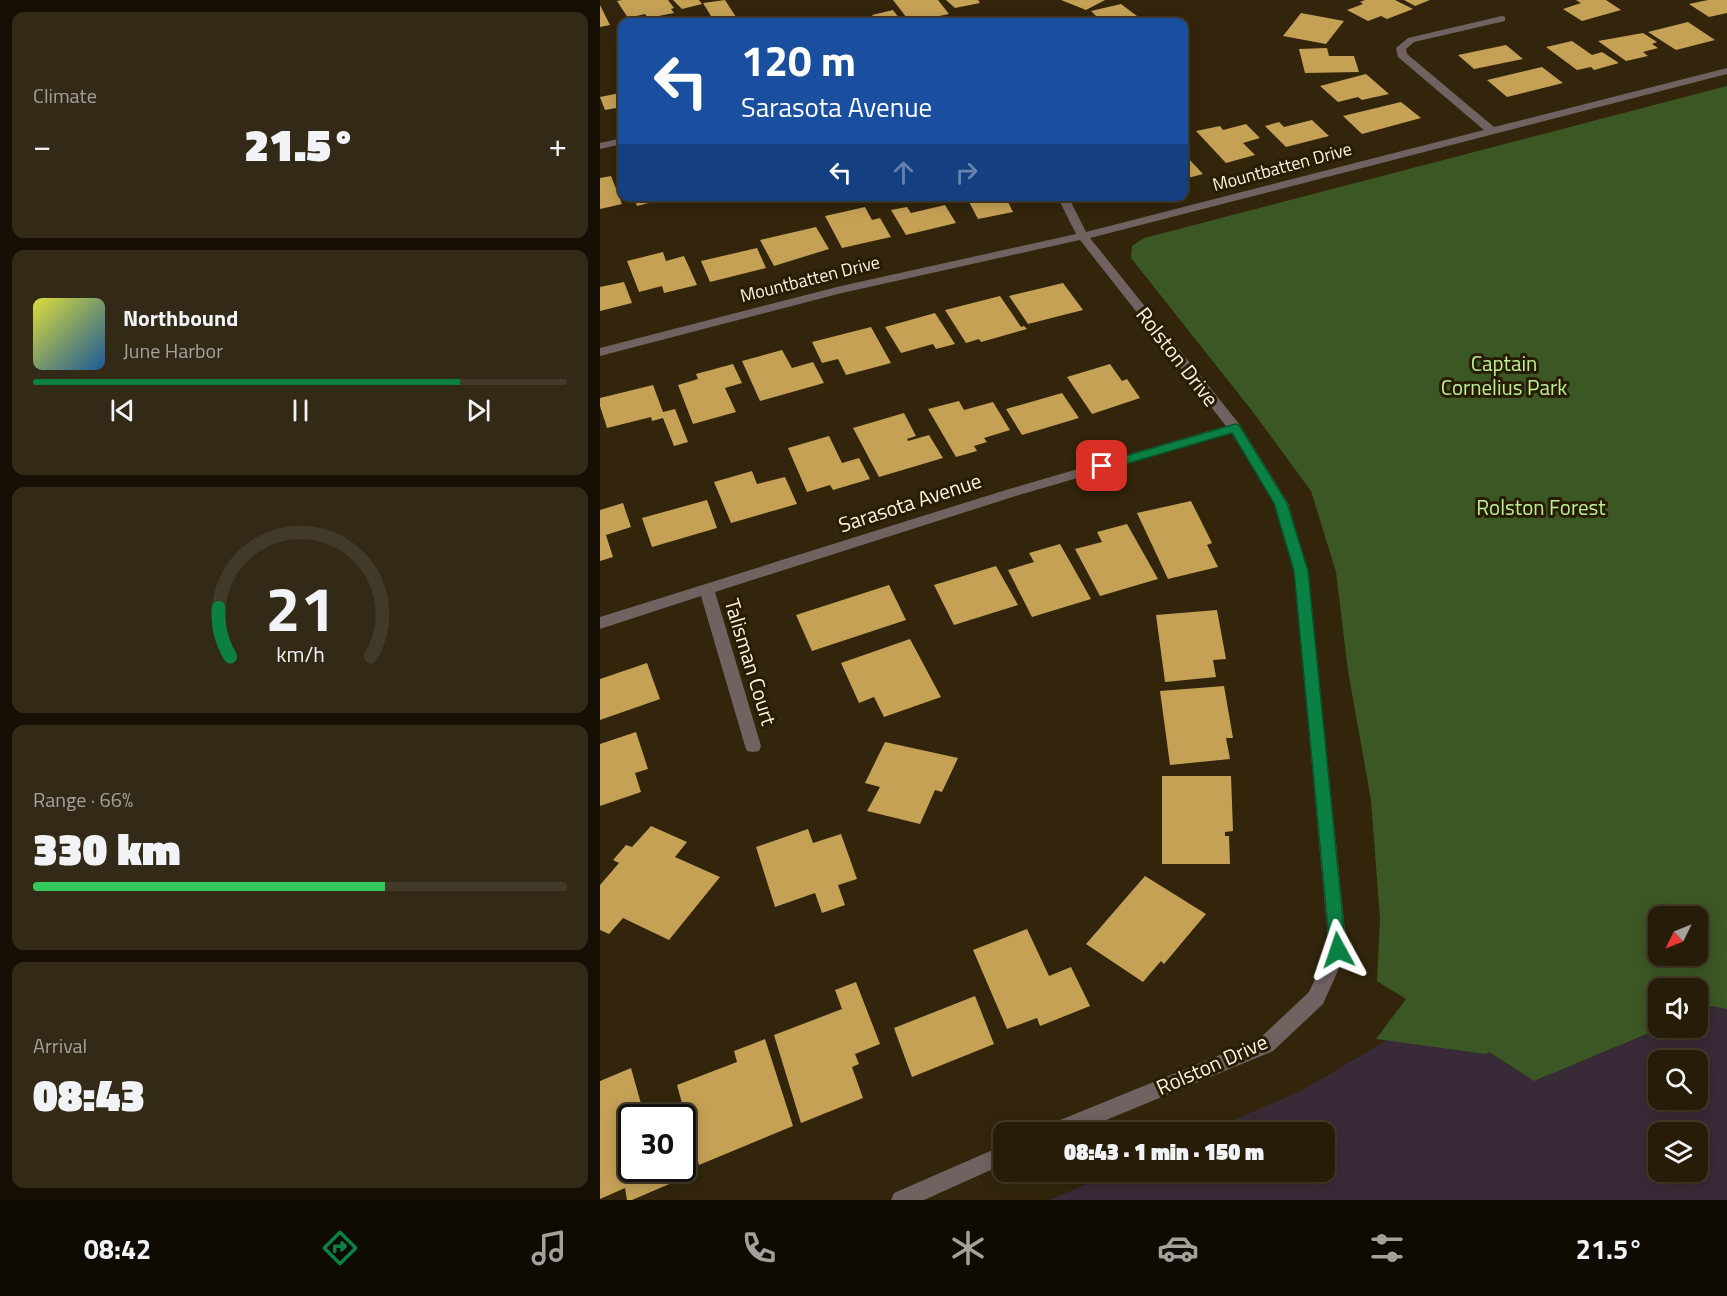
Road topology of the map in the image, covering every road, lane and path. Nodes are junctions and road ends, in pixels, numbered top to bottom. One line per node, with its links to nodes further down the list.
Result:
1 (1502, 18): 3 (street)
2 (1727, 71): 3 (street, Mountbatten Drive)
3 (1492, 131): 7 (street, Mountbatten Drive)
4 (618, 142): 5 (street)
5 (600, 146)
6 (1065, 201): 7 (street, Rolston Drive)
7 (1083, 236): 8 (street, Mountbatten Drive); 9 (street, Rolston Drive)
8 (600, 352)
9 (1235, 428): 10 (street, Sarasota Avenue); 13 (street, Rolston Drive)
10 (707, 591): 11 (street, Sarasota Avenue); 12 (street, Talisman Court)
11 (600, 623)
12 (753, 746)
13 (1079, 1122)
14 (993, 1159): 15 (street)
15 (901, 1200)

